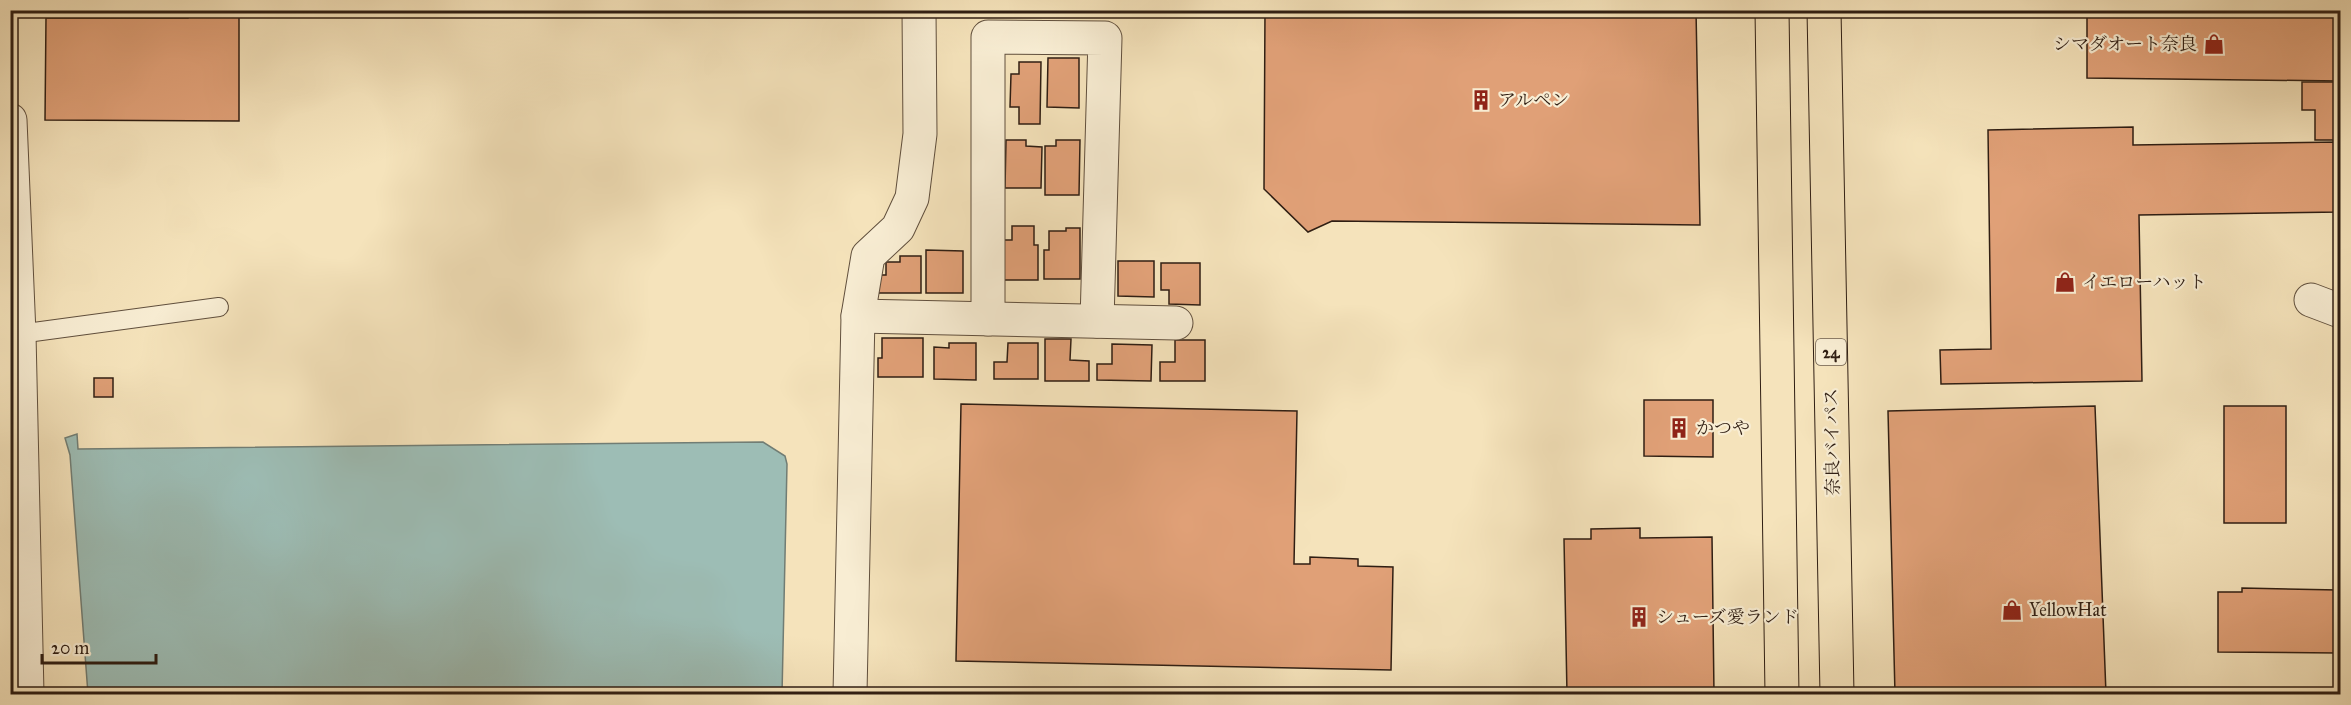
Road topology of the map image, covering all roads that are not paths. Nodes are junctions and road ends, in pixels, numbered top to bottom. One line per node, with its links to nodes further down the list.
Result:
1 (919, 10): 6 (street)
2 (1772, 10): 13 (highway)
3 (1824, 10): 14 (highway, 奈良バイパス / 24)
4 (10, 120): 10 (street)
5 (219, 307): 10 (lane)
6 (858, 316): 7 (street); 12 (street)
7 (988, 319): 8 (street); 8 (street)
8 (1097, 321): 9 (street)
9 (1176, 323)
10 (19, 334): 11 (street)
11 (27, 694)
12 (850, 694)
13 (1782, 694)
14 (1837, 694)

